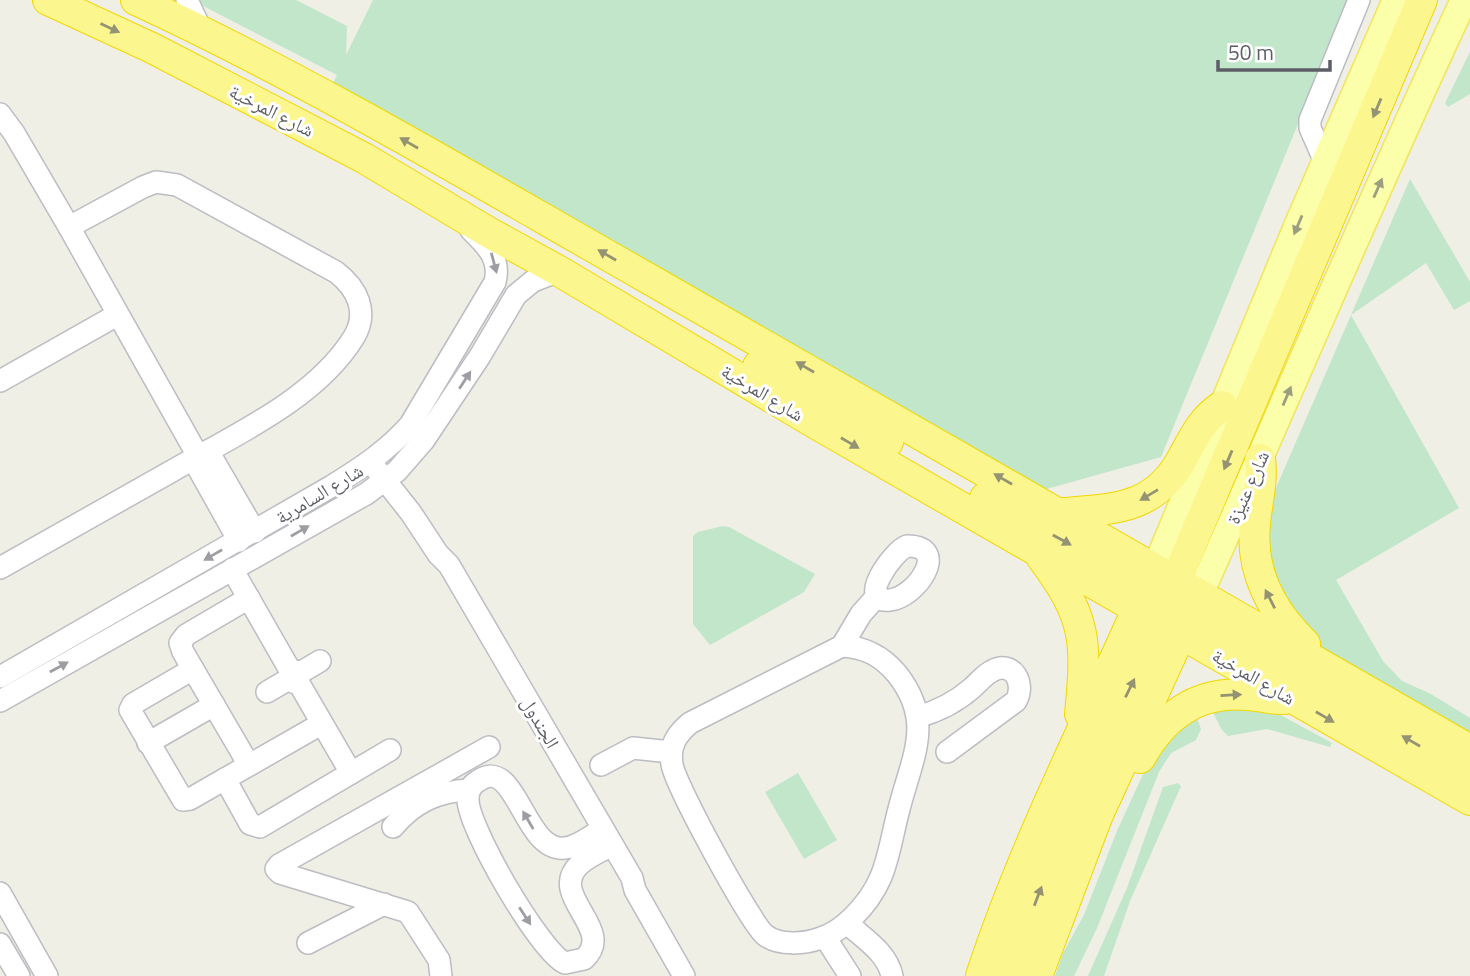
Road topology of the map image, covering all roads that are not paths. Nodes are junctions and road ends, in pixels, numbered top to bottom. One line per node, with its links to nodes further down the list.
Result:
1 (47, 0): 13 (highway, شارع المرخية, one-way to 13)
2 (136, 0): 9 (highway, شارع المرخية)
3 (187, 0): 9 (street)
4 (1359, 0): 12 (street)
5 (1396, 0): 12 (main road, شارع عنيزة)
6 (1422, 0): 30 (highway, one-way to 30)
7 (1464, 0): 10 (main road, شارع عنيزة)
8 (1470, 17): 10 (street)
9 (201, 30): 23 (highway, شارع المرخية, one-way to 9)
10 (1447, 36): 21 (main road, شارع عنيزة, one-way to 10)
11 (0, 114): 14 (street)
12 (1325, 162): 18 (main road, شارع عنيزة, one-way to 18)
13 (453, 211): 15 (highway, شارع المرخية); 20 (street, شارع السامرية, one-way to 20)
14 (69, 227): 16 (street); 19 (street)
15 (568, 276): 22 (street, شارع السامرية, one-way to 15); 25 (highway, شارع المرخية, one-way to 25); 30 (highway, one-way to 30)
16 (117, 315): 17 (street); 19 (street)
17 (0, 381)
18 (1222, 406): 23 (highway, one-way to 23); 30 (main road, شارع عنيزة)
19 (200, 455): 24 (street); 26 (street)
20 (376, 457): 22 (street, الجندول); 24 (street, شارع السامرية)
21 (1260, 459): 30 (main road, شارع عنيزة); 34 (highway, one-way to 21)
22 (391, 475): 27 (street, شارع السامرية, one-way to 22); 61 (street, الجندول)
23 (1063, 513): 30 (highway, شارع المرخية)
24 (247, 536): 36 (street, شارع السامرية, one-way to 36)
25 (1037, 550): 30 (highway, شارع المرخية); 44 (highway)
26 (0, 568)
27 (232, 569): 29 (street); 39 (street, شارع السامرية, one-way to 27)
28 (878, 595): 31 (street)
29 (249, 597): 33 (street); 35 (street)
30 (1168, 601): 34 (highway, شارع المرخية); 38 (highway, شارع المرخية); 44 (highway, شارع عنيزة); 55 (highway, one-way to 30); 59 (highway, شارع عنيزة); 78 (highway, one-way to 30)
31 (842, 646): 42 (street); 50 (street)
32 (320, 661): 35 (street)
33 (193, 669): 40 (street); 46 (street)
34 (1330, 669): 49 (highway, شارع المرخية)
35 (294, 676): 37 (street); 43 (street)
36 (0, 677)
37 (267, 692)
38 (1295, 699): 58 (highway, شارع المرخية, one-way to 58); 59 (highway, one-way to 38)
39 (0, 701)
40 (214, 705): 46 (street); 52 (street)
41 (948, 705): 42 (street); 45 (street); 45 (street)
42 (918, 717): 65 (street)
43 (321, 724): 52 (street); 54 (street)
44 (1079, 735): 77 (highway, شارع عنيزة)
45 (966, 738): 51 (street)
46 (149, 743): 56 (street)
47 (489, 747): 64 (street)
48 (390, 750): 54 (street)
49 (1470, 750)
50 (671, 752): 53 (street); 66 (street)
51 (947, 752)
52 (249, 765): 56 (street)
53 (601, 765)
54 (351, 774): 56 (street)
55 (1470, 775)
56 (225, 779)
57 (469, 790): 60 (street); 61 (street, one-way to 57); 69 (street, one-way to 69)
58 (1470, 800)
59 (1097, 817): 79 (highway, شارع عنيزة)
60 (393, 827)
61 (608, 837): 62 (street, الجندول); 69 (street)
62 (632, 878): 73 (street, الجندول); 74 (street, الجندول)
63 (0, 893): 71 (street)
64 (384, 904): 67 (street); 72 (street)
65 (847, 923): 66 (street); 76 (street)
66 (825, 937): 75 (street)
67 (308, 943)
68 (0, 944): 70 (street)
69 (559, 968)
70 (19, 976)
71 (47, 976)
72 (441, 976)
73 (684, 976)
74 (697, 976)
75 (850, 976)
76 (892, 976)
77 (981, 976)
78 (1010, 976)
79 (1037, 976)

